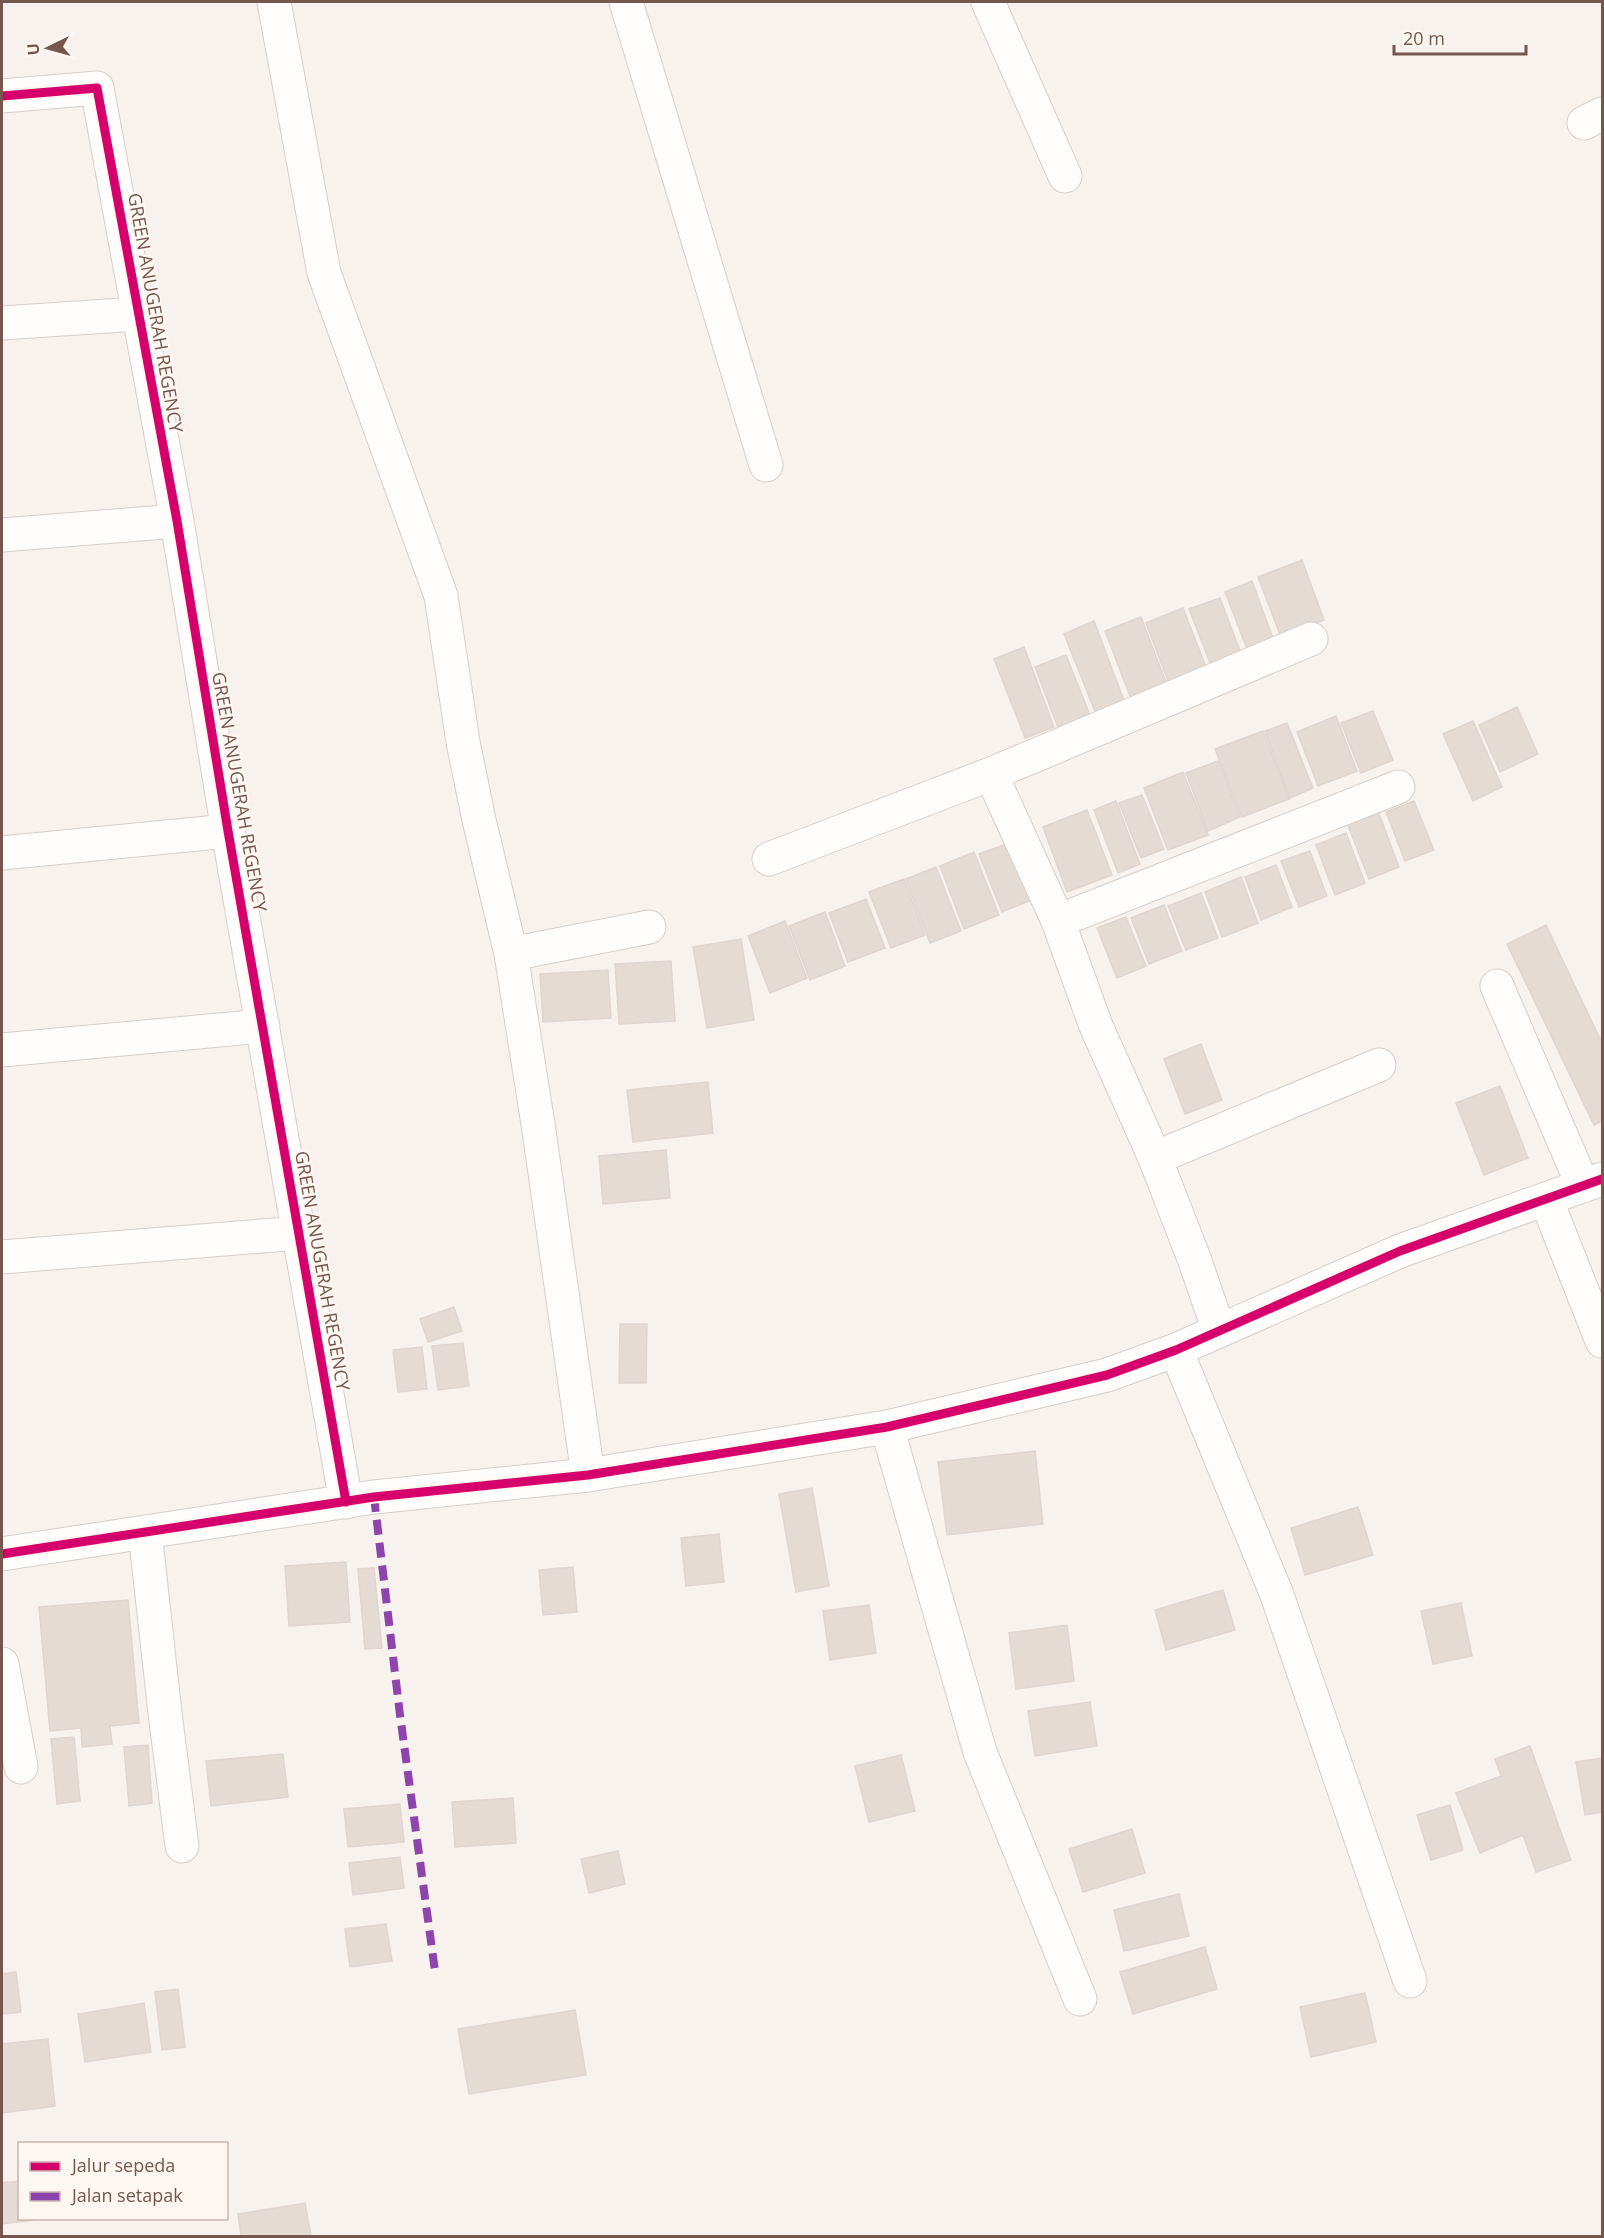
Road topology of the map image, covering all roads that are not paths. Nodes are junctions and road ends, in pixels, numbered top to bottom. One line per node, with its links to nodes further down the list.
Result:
1 (274, 2): 19 (street)
2 (626, 2): 8 (street)
3 (988, 2): 5 (street)
4 (2, 96): 6 (street, GREEN ANUGERAH REGENCY)
5 (1065, 176)
6 (138, 314): 7 (street); 9 (street, GREEN ANUGERAH REGENCY)
7 (2, 323)
8 (766, 465)
9 (177, 521): 10 (street); 14 (street, GREEN ANUGERAH REGENCY)
10 (2, 535)
11 (1311, 639): 12 (street)
12 (991, 774): 16 (street); 17 (street)
13 (1398, 787): 17 (street)
14 (228, 831): 15 (street); 21 (street, GREEN ANUGERAH REGENCY)
15 (2, 853)
16 (769, 859)
17 (1058, 921): 24 (street)
18 (650, 927): 19 (street)
19 (511, 954): 33 (street)
20 (1497, 986): 25 (street)
21 (263, 1026): 22 (street); 27 (street, GREEN ANUGERAH REGENCY)
22 (2, 1050)
23 (1379, 1065): 24 (street)
24 (1155, 1158): 29 (street)
25 (1592, 1182): 26 (street)
26 (1546, 1199): 29 (street); 30 (street)
27 (299, 1233): 28 (street); 34 (street, GREEN ANUGERAH REGENCY)
28 (2, 1257)
29 (1219, 1331): 31 (street)
30 (1602, 1341)
31 (1176, 1350): 32 (street); 40 (street)
32 (886, 1427): 33 (street); 41 (street)
33 (588, 1474): 34 (street)
34 (346, 1502): 35 (street)
35 (145, 1532): 36 (street); 39 (street)
36 (2, 1554)
37 (2, 1664): 38 (street)
38 (21, 1767)
39 (182, 1846)
40 (1410, 1981)
41 (1080, 1999)

